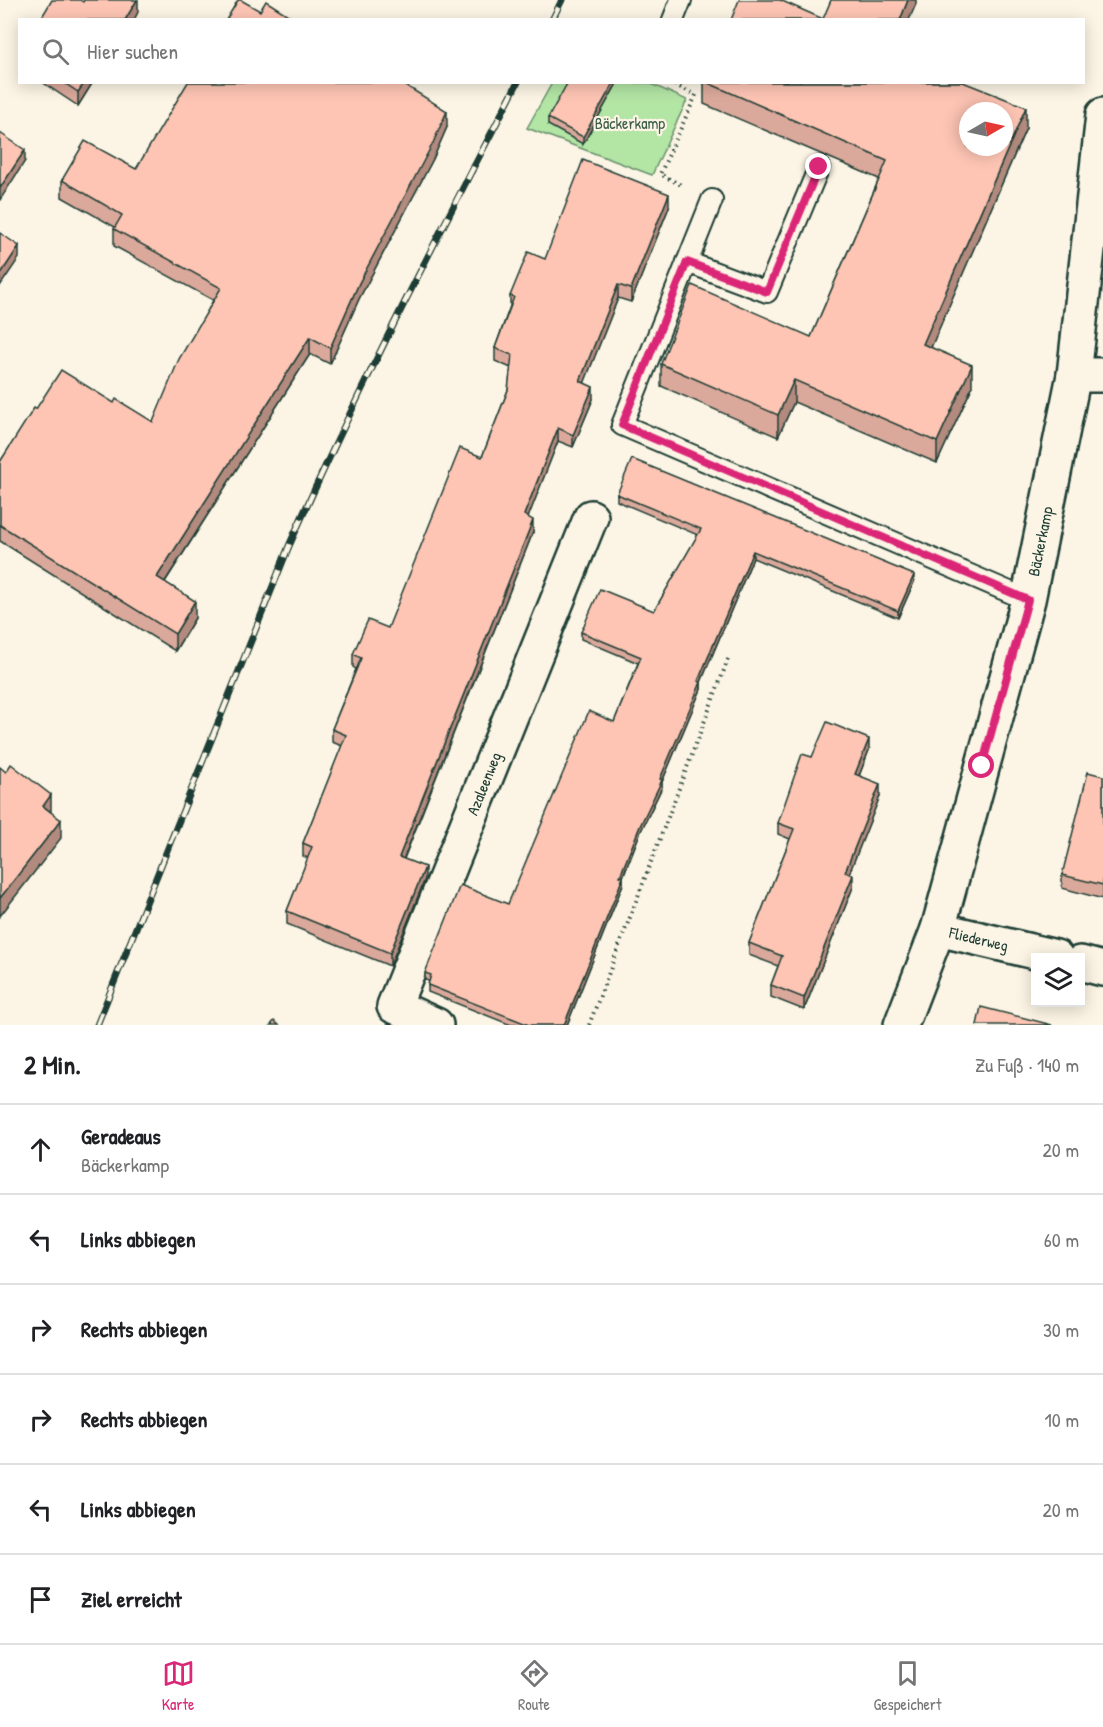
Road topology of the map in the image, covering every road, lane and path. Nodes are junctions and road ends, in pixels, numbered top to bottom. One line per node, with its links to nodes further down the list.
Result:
1 (681, 0): 2 (lane)
2 (674, 18)
3 (673, 84): 6 (path)
4 (1103, 115): 8 (street, Bäckerkamp)
5 (819, 167): 7 (lane)
6 (712, 200): 7 (lane)
7 (687, 262): 10 (lane)
8 (1089, 375): 10 (street, Bäckerkamp)
9 (591, 517): 16 (street, Azaleenweg)
10 (1028, 600): 12 (street, Bäckerkamp)
11 (729, 657): 17 (path)
12 (938, 929): 13 (street, Fliederweg); 18 (street, Bäckerkamp)
13 (1039, 953)
14 (1085, 964): 15 (street)
15 (1103, 969)
16 (436, 1025)
17 (589, 1025)
18 (901, 1025)

